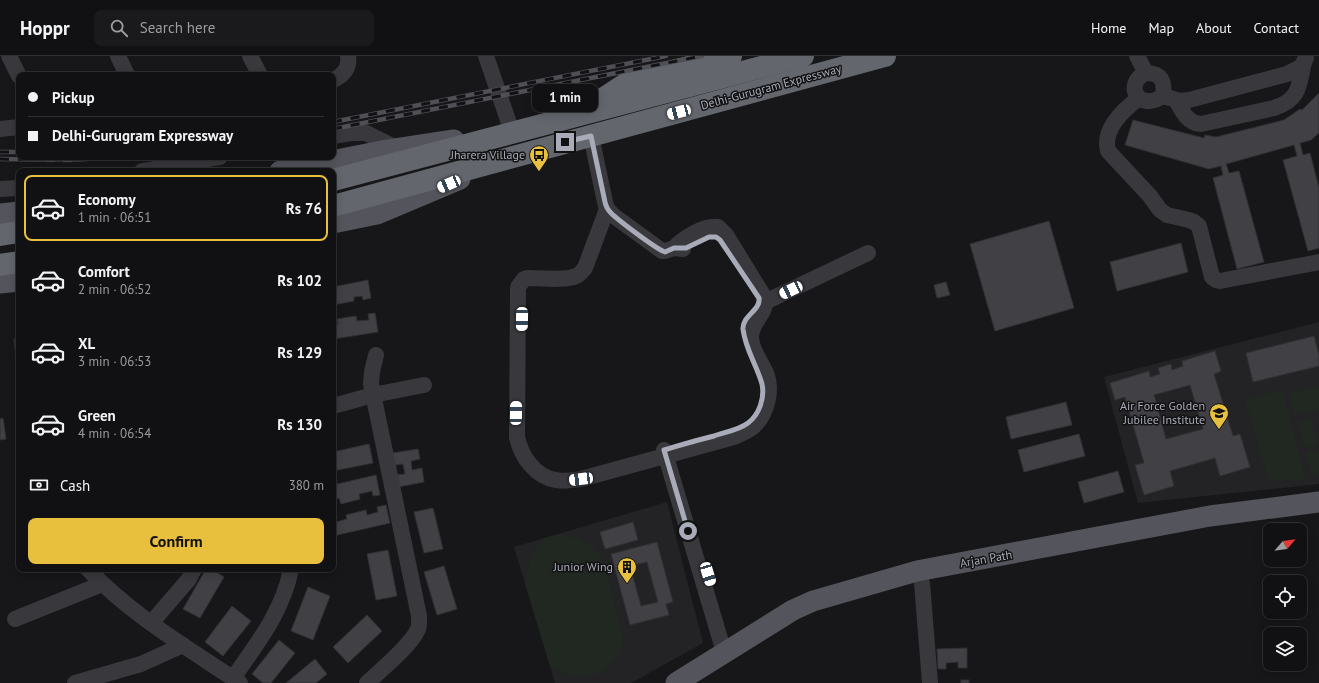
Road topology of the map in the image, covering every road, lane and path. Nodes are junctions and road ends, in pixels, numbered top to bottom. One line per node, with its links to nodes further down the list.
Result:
1 (10, 56): 11 (street)
2 (118, 56): 12 (street)
3 (250, 56): 13 (street)
4 (348, 56): 15 (street)
5 (486, 56): 21 (street)
6 (731, 56): 18 (highway)
7 (803, 56): 18 (highway, Delhi-Gurugram Expressway)
8 (885, 56): 23 (highway, Delhi-Gurugram Expressway)
9 (1137, 56): 14 (street)
10 (1306, 59): 17 (street); 17 (street)
11 (17, 72)
12 (126, 72)
13 (258, 72)
14 (1146, 73): 16 (street); 17 (street)
15 (336, 79)
16 (1139, 98): 17 (street); 44 (street)
17 (1169, 98)
18 (580, 114): 21 (highway, Delhi-Gurugram Expressway)
19 (16, 128): 20 (street)
20 (0, 129)
21 (512, 132): 24 (main road); 31 (highway, Delhi-Gurugram Expressway)
22 (336, 136): 24 (street)
23 (591, 136): 25 (highway, Delhi-Gurugram Expressway); 35 (street)
24 (396, 148): 28 (main road)
25 (514, 156): 34 (highway, Delhi-Gurugram Expressway); 38 (main road)
26 (203, 160): 29 (street)
27 (335, 160): 30 (main road)
28 (336, 160)
29 (159, 168)
30 (295, 168)
31 (336, 179)
32 (16, 188): 33 (street)
33 (0, 189)
34 (336, 205)
35 (607, 208): 41 (street); 53 (street)
36 (16, 212): 37 (main road)
37 (0, 214)
38 (336, 222)
39 (16, 232): 40 (highway)
40 (0, 235)
41 (674, 248): 48 (street); 53 (street)
42 (868, 253): 48 (street)
43 (16, 262): 45 (highway)
44 (1319, 262)
45 (0, 265)
46 (16, 281): 47 (main road)
47 (0, 283)
48 (765, 302): 53 (street)
49 (376, 355): 51 (street)
50 (424, 385): 51 (street)
51 (373, 395): 52 (street); 67 (street)
52 (336, 405)
53 (668, 452): 64 (street)
54 (1319, 502): 64 (main road, Arjan Path)
55 (1319, 511): 59 (main road, Arjan Path)
56 (91, 572): 60 (street)
57 (192, 572): 62 (street)
58 (290, 572): 65 (street)
59 (922, 583): 69 (main road, Arjan Path); 70 (street)
60 (102, 584): 61 (street); 62 (street)
61 (15, 619)
62 (152, 622): 63 (street)
63 (183, 645): 65 (street); 66 (street)
64 (731, 648): 68 (main road, Arjan Path)
65 (234, 680)
66 (75, 683)
67 (367, 683)
68 (676, 683)
69 (695, 683)
70 (930, 683)

